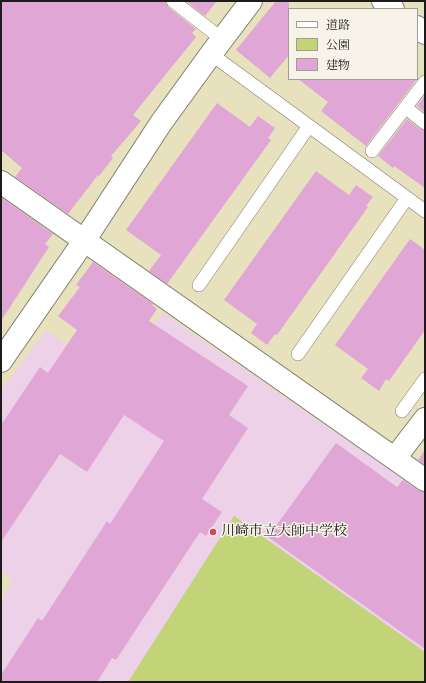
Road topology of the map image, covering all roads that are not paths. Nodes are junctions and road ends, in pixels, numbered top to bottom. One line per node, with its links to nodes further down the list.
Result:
1 (173, 1): 5 (lane)
2 (251, 1): 5 (street)
3 (383, 1): 4 (street)
4 (392, 8)
5 (216, 46): 9 (lane); 14 (street)
6 (425, 82): 7 (lane)
7 (406, 108): 8 (lane); 10 (lane)
8 (425, 123)
9 (309, 126): 12 (lane); 15 (lane)
10 (372, 151)
11 (1, 182): 14 (street)
12 (407, 198): 13 (lane); 16 (lane)
13 (425, 211)
14 (84, 241): 17 (street); 21 (street)
15 (199, 285)
16 (298, 354)
17 (1, 361)
18 (425, 379): 19 (lane)
19 (402, 411)
20 (425, 419): 21 (street)
21 (395, 458): 22 (street)
22 (425, 480)

